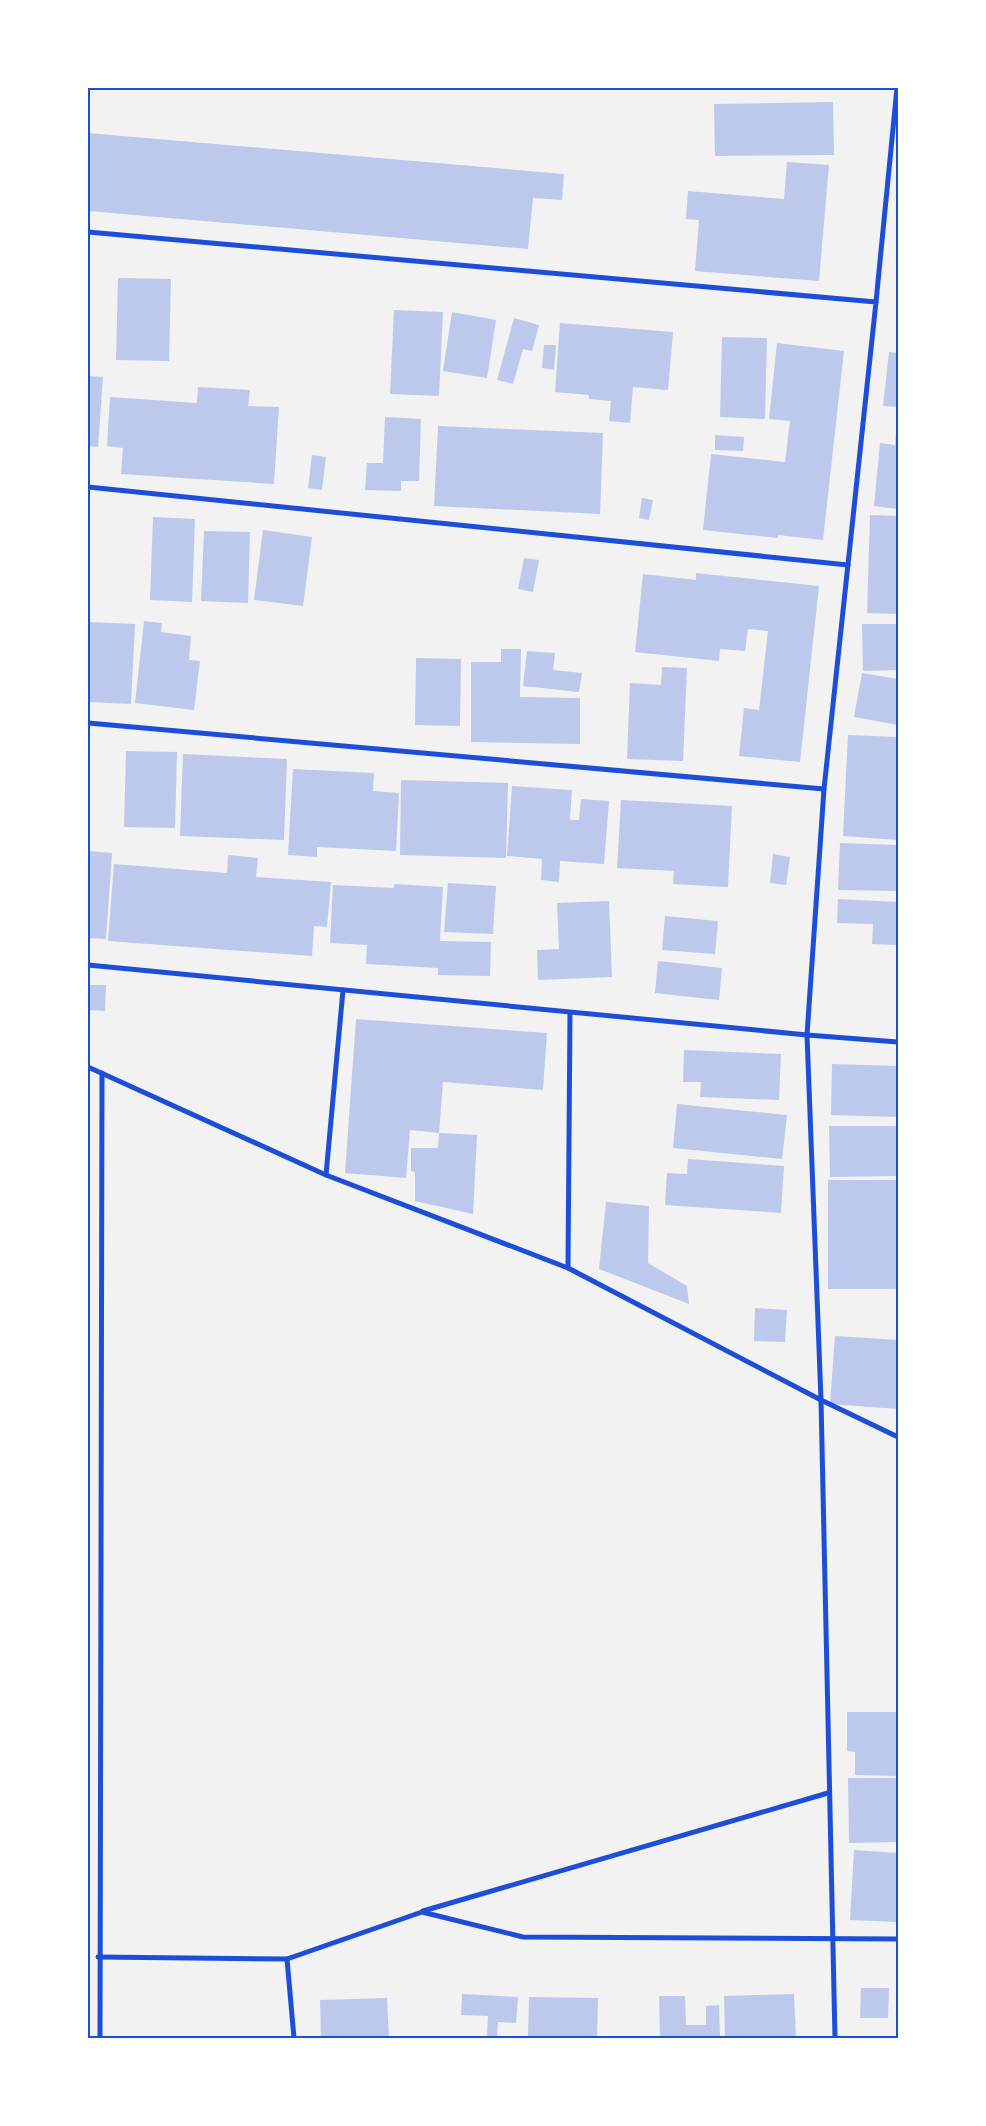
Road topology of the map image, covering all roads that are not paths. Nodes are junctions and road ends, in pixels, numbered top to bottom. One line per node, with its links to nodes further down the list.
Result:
1 (897, 88): 3 (street)
2 (88, 232): 3 (street)
3 (876, 302): 5 (street)
4 (88, 487): 5 (street)
5 (848, 566): 7 (street)
6 (88, 723): 7 (street)
7 (824, 789): 11 (street)
8 (88, 965): 9 (street)
9 (343, 990): 10 (street); 15 (street)
10 (570, 1013): 11 (street); 16 (street)
11 (807, 1035): 12 (street); 17 (street)
12 (898, 1042)
13 (88, 1067): 14 (street)
14 (102, 1073): 15 (street); 23 (street)
15 (326, 1175): 16 (street)
16 (568, 1268): 17 (street)
17 (821, 1400): 18 (street); 19 (street)
18 (898, 1436)
19 (828, 1792): 20 (street); 22 (street)
20 (422, 1912): 22 (street); 24 (street)
21 (898, 1939): 22 (street)
22 (834, 1940): 27 (street)
23 (98, 1957): 24 (street); 25 (street)
24 (287, 1959): 26 (street)
25 (100, 2038)
26 (294, 2038)
27 (835, 2038)

